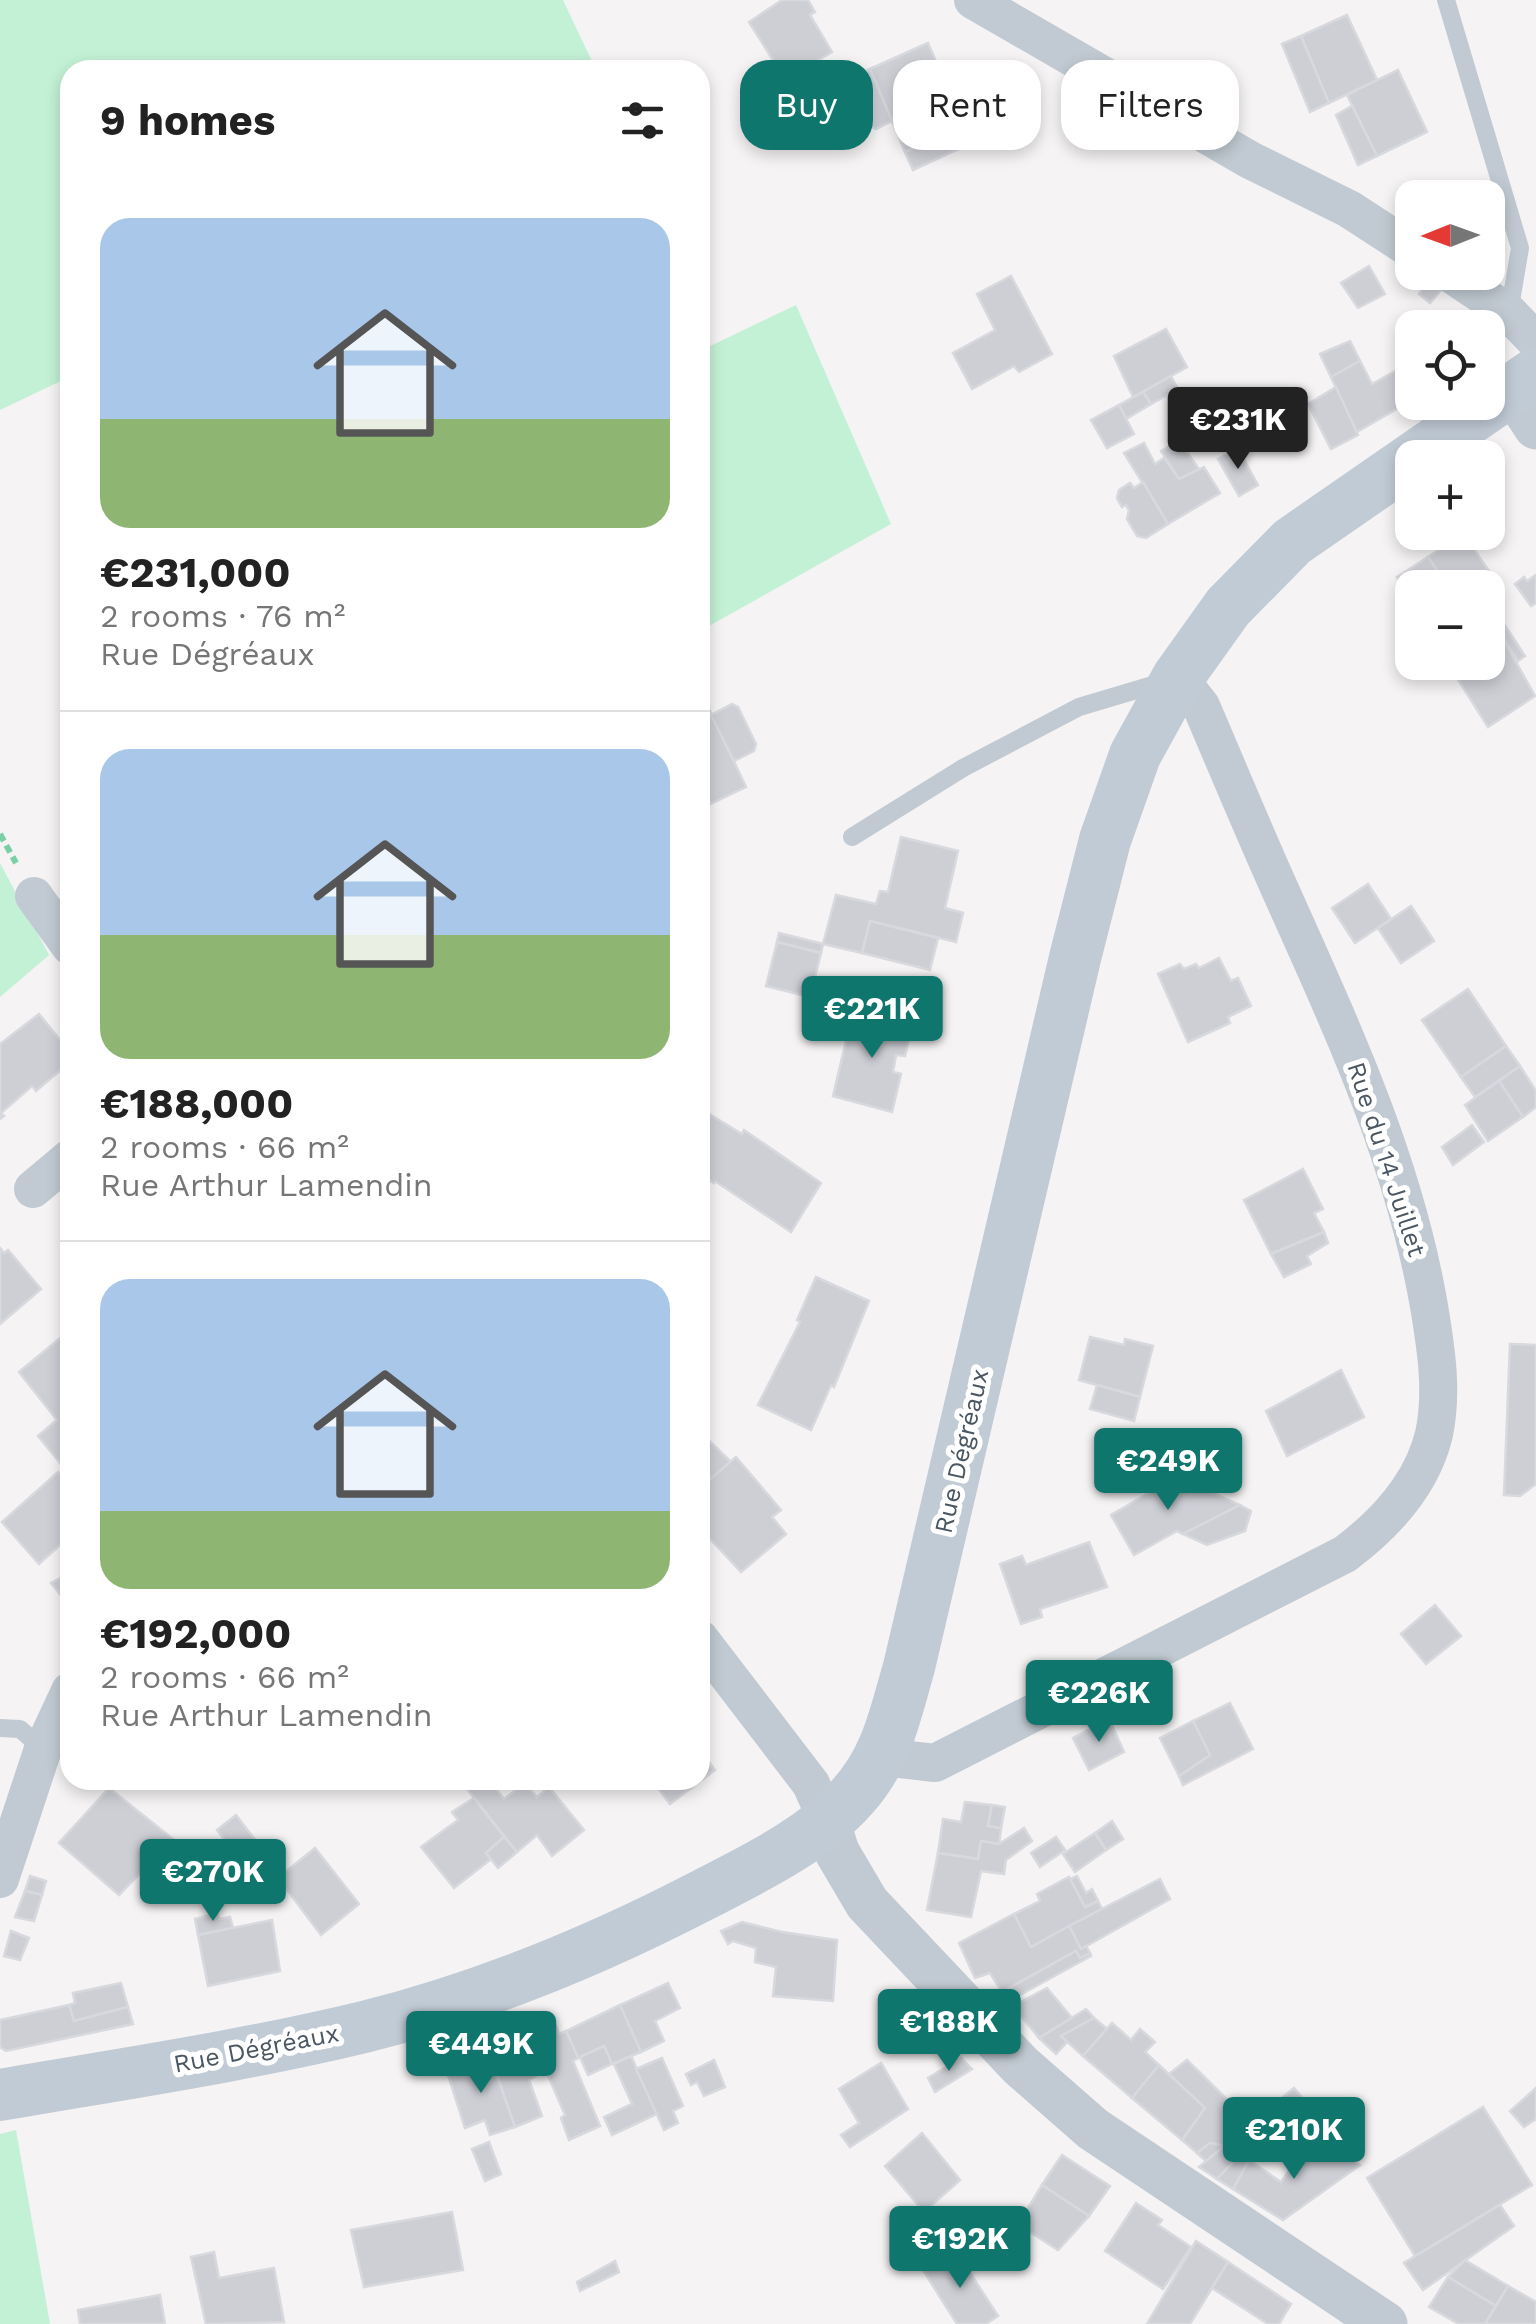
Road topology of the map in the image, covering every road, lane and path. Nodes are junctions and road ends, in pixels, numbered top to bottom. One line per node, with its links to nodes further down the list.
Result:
1 (973, 0): 3 (street)
2 (1446, 0): 5 (lane)
3 (1395, 239)
4 (1475, 290): 5 (street)
5 (1509, 313): 6 (street)
6 (1536, 341)
7 (1528, 396): 8 (main road, Rue Dégréaux)
8 (1178, 677): 9 (lane); 18 (main road, Rue Dégréaux); 18 (street, Rue du 14 Juillet)
9 (852, 837)
10 (34, 896): 11 (street)
11 (60, 932)
12 (60, 1167): 13 (street)
13 (34, 1189)
14 (710, 1652): 19 (street)
15 (60, 1711): 17 (street)
16 (0, 1728): 17 (lane)
17 (42, 1748): 20 (street)
18 (882, 1756): 19 (main road, Rue Dégréaux)
19 (827, 1820): 21 (main road, Rue Dégréaux); 22 (street)
20 (0, 1879)
21 (0, 2096)
22 (1385, 2324)

